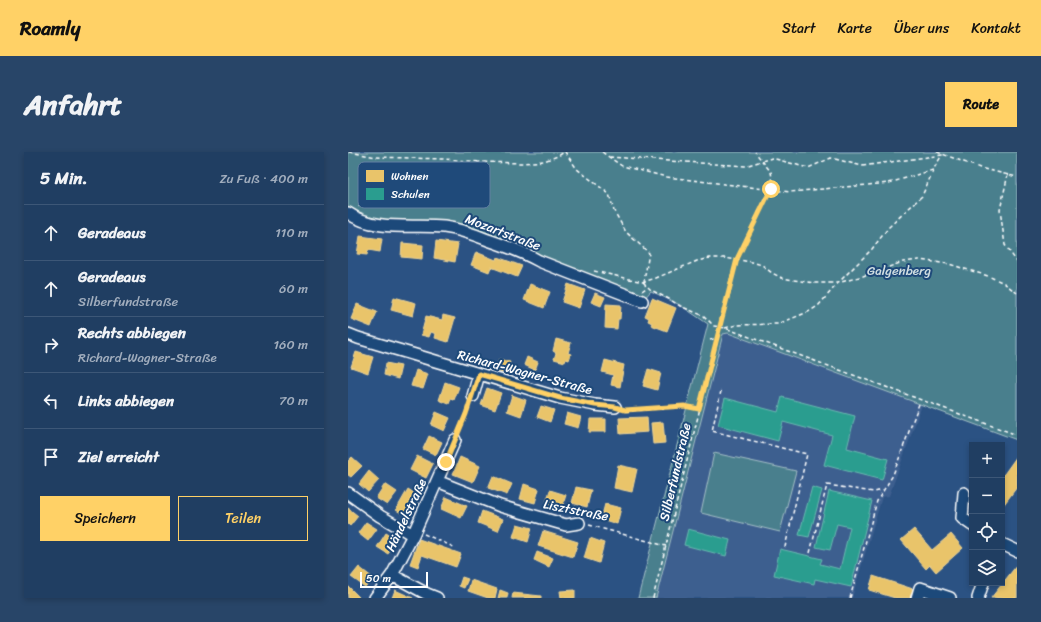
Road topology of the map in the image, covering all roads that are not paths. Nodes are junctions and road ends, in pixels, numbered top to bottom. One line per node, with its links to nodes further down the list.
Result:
1 (348, 213): 2 (street, Mozartstraße)
2 (642, 301)
3 (348, 334): 4 (street, Richard-Wagner-Straße)
4 (479, 374): 5 (street); 6 (street, Richard-Wagner-Straße)
5 (473, 396)
6 (615, 407)
7 (455, 440): 8 (street, Händelstraße)
8 (437, 482): 11 (street, Lisztstraße); 13 (street, Händelstraße)
9 (348, 493): 13 (street)
10 (964, 493): 12 (street)
11 (579, 523)
12 (969, 523)
13 (414, 533): 16 (street, Händelstraße)
14 (1005, 545): 15 (street)
15 (1017, 551)
16 (392, 575): 18 (street, Händelstraße); 19 (street)
17 (982, 586): 22 (street)
18 (375, 598)
19 (437, 598)
20 (917, 598): 21 (street)
21 (950, 598)
22 (978, 598)

